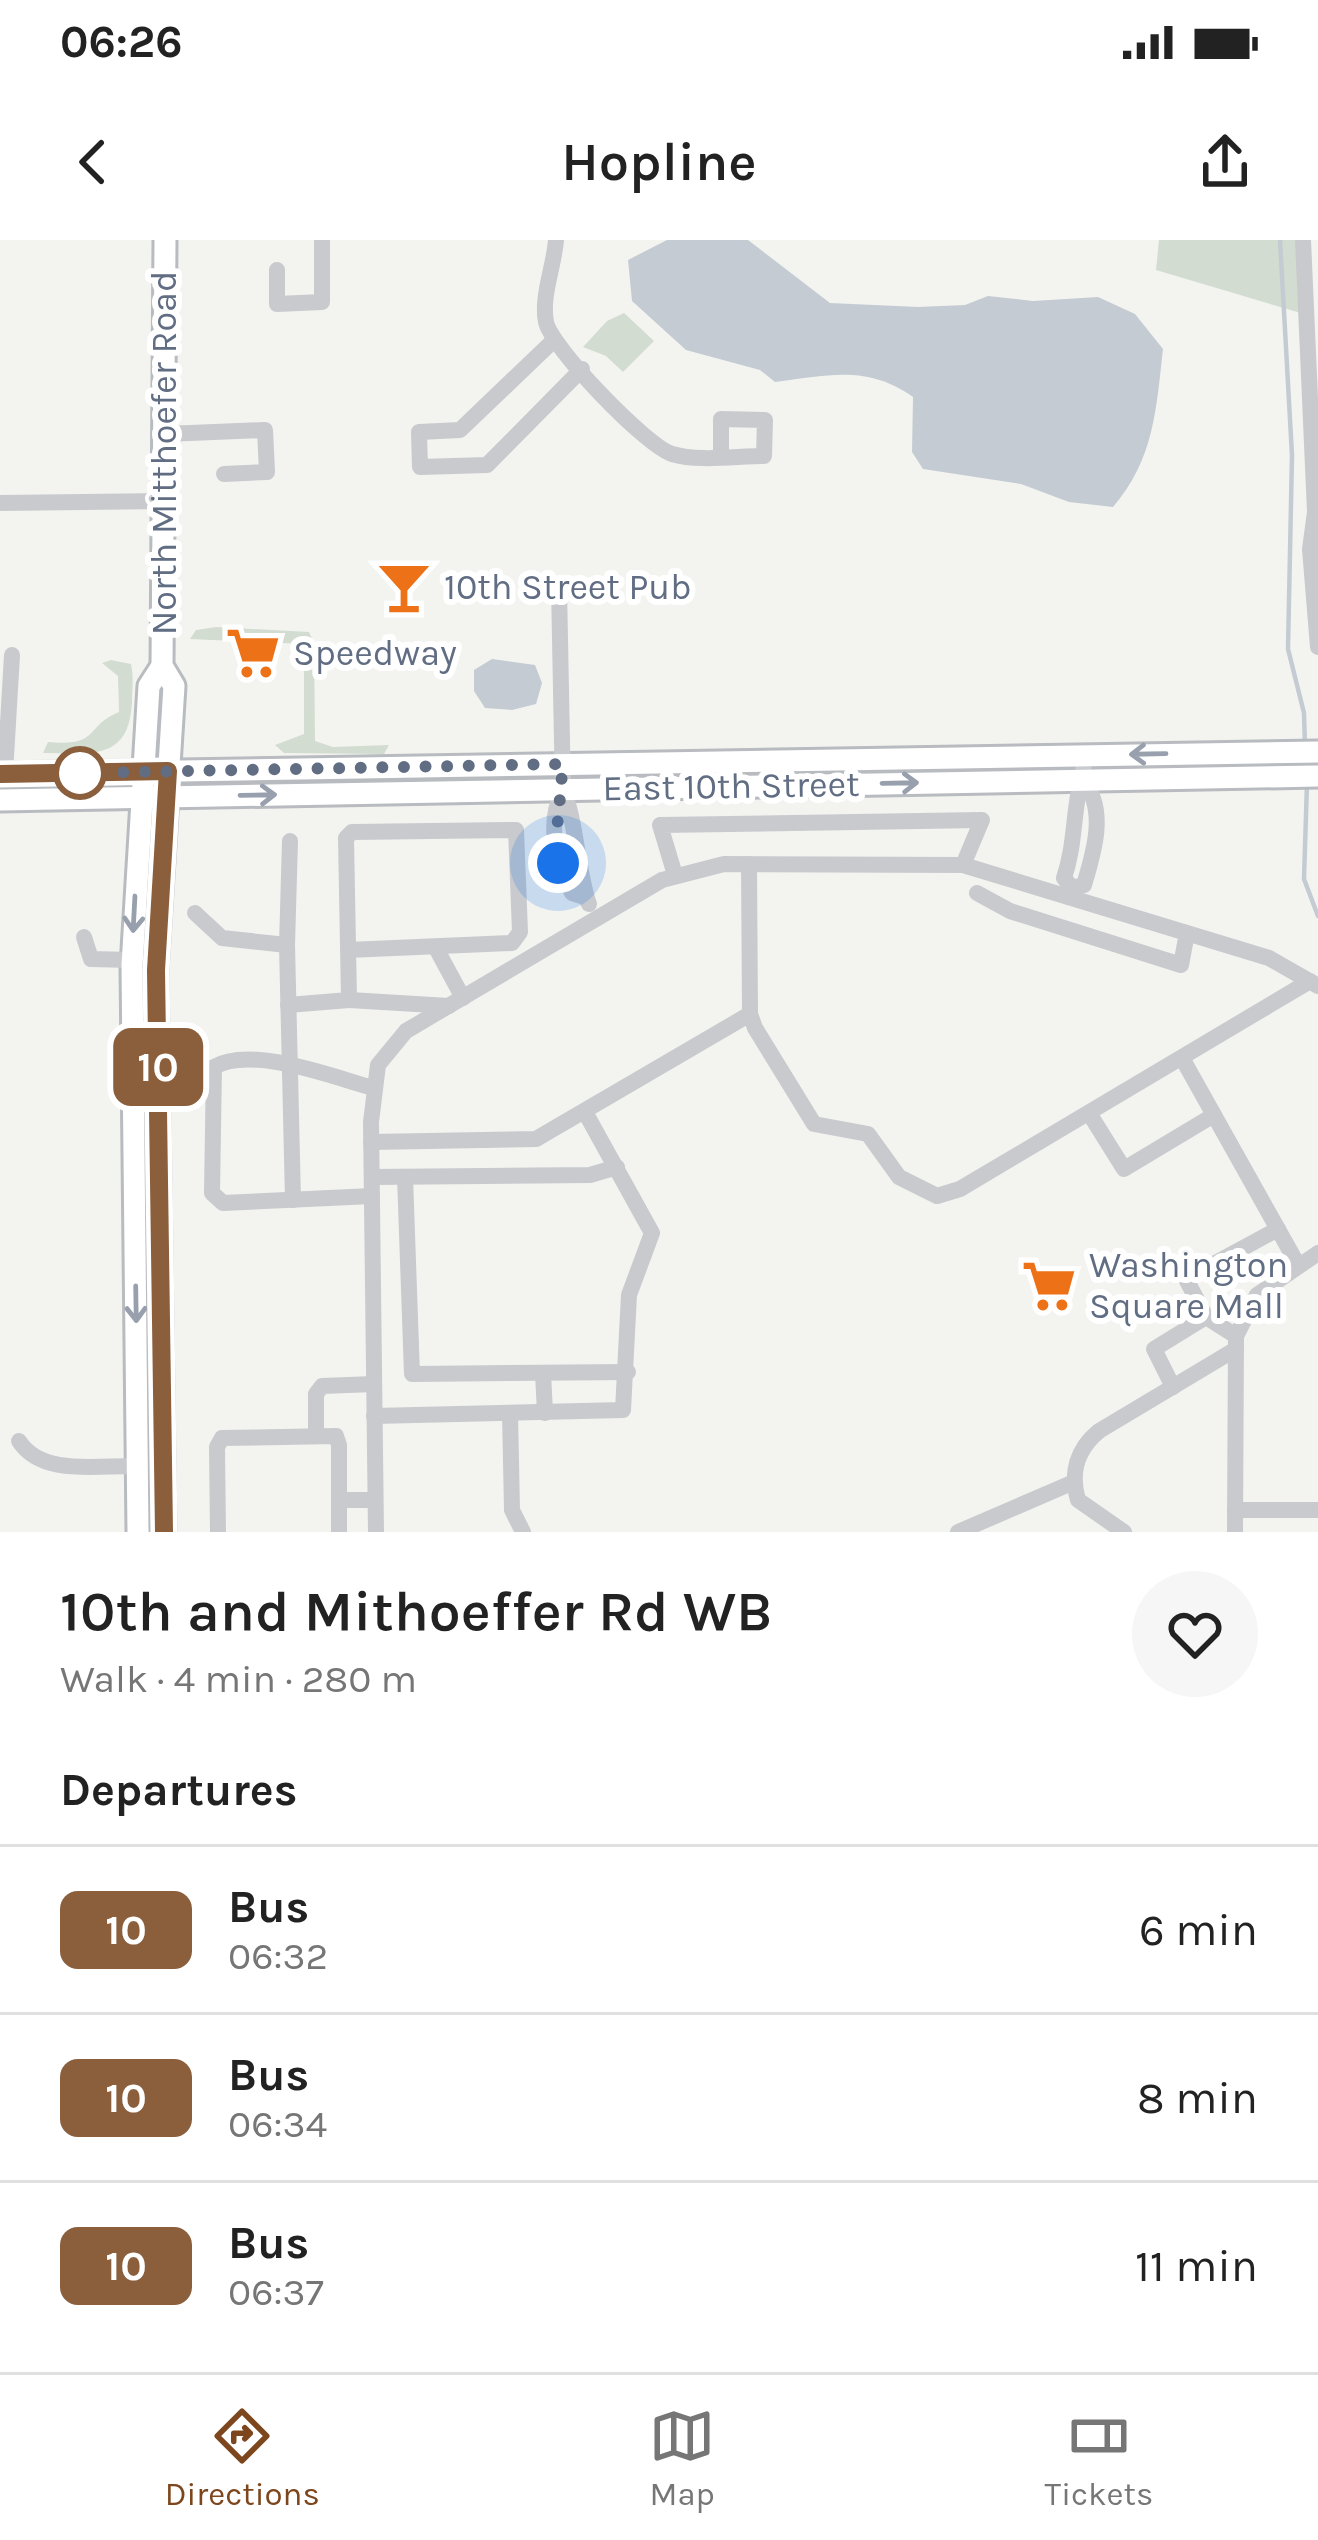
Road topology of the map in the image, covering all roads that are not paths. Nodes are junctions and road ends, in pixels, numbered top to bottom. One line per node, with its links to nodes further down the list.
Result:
1 (165, 240): 8 (main road, North Mitthoefer Road)
2 (322, 240): 5 (street)
3 (556, 240): 6 (street)
4 (1303, 240): 14 (street)
5 (277, 270)
6 (553, 341): 7 (street); 7 (street)
7 (581, 369): 9 (street)
8 (166, 434): 10 (street); 11 (main road, North Mitthoefer Road)
9 (721, 455)
10 (224, 474)
11 (166, 501): 12 (street); 16 (main road, North Mitthoefer Road)
12 (0, 503)
13 (559, 588): 19 (street)
14 (1318, 646)
15 (12, 655): 22 (street)
16 (162, 666): 20 (main road, North Mitthoefer Road); 21 (main road, North Mitthoefer Road)
17 (1318, 752): 18 (main road, East 10th Street, one-way to 18)
18 (1084, 756): 19 (main road, East 10th Street); 24 (street)
19 (562, 764): 20 (main road, East 10th Street); 25 (street)
20 (168, 771): 21 (main road, East 10th Street); 27 (main road, North Mitthoefer Road)
21 (142, 772): 22 (main road, East 10th Street); 26 (main road, North Mitthoefer Road)
22 (3, 774)
23 (1318, 776): 24 (main road, East 10th Street)
24 (1085, 782): 25 (main road, East 10th Street, one-way to 24); 34 (street)
25 (562, 791): 27 (main road, East 10th Street, one-way to 25); 36 (street)
26 (141, 797): 27 (main road, East 10th Street); 28 (main road, East 10th Street); 43 (main road, North Mitthoefer Road, one-way to 43)
27 (166, 797): 50 (main road, North Mitthoefer Road)
28 (0, 800)
29 (290, 841): 40 (street)
30 (749, 864): 31 (street); 32 (street); 49 (street)
31 (963, 865): 32 (street); 34 (street)
32 (675, 874): 36 (street)
33 (977, 893): 37 (street)
34 (1071, 893): 37 (street)
35 (195, 913): 40 (street)
36 (597, 919): 44 (street)
37 (1187, 933): 45 (street)
38 (84, 937): 43 (street)
39 (512, 943): 41 (street); 42 (street); 44 (street)
40 (287, 945): 48 (street)
41 (436, 948): 42 (street); 47 (street)
42 (348, 950): 46 (street)
43 (132, 960): 50 (main road); 78 (main road, North Mitthoefer Road, one-way to 78)
44 (523, 962): 47 (street)
45 (1314, 983): 51 (street)
46 (349, 1000): 47 (street); 48 (street)
47 (456, 1002): 53 (street)
48 (288, 1005): 52 (street)
49 (750, 1014): 54 (street); 55 (street)
50 (157, 1035): 85 (main road, North Mitthoefer Road)
51 (1182, 1058): 55 (street); 56 (street)
52 (289, 1064): 53 (street); 61 (street); 61 (street)
53 (373, 1088): 57 (street)
54 (585, 1112): 57 (street); 58 (street)
55 (1090, 1113): 56 (street)
56 (1214, 1115): 62 (street)
57 (371, 1142): 60 (street)
58 (617, 1167): 59 (street); 69 (street)
59 (405, 1177): 60 (street); 67 (street)
60 (372, 1187): 61 (street); 68 (street)
61 (293, 1200)
62 (1278, 1229): 64 (street); 65 (street)
63 (1318, 1253): 64 (street)
64 (1298, 1265): 66 (street)
65 (1206, 1317): 66 (street); 72 (street)
66 (1236, 1342): 72 (street); 82 (street)
67 (407, 1350): 68 (street); 70 (street)
68 (373, 1351): 71 (street)
69 (628, 1372): 70 (street); 74 (street)
70 (543, 1373): 74 (street)
71 (374, 1384): 75 (street); 76 (street)
72 (1173, 1387): 79 (street)
73 (510, 1413): 74 (street); 75 (street); 89 (street)
74 (545, 1413)
75 (374, 1415): 81 (street)
76 (316, 1435): 80 (street); 86 (street)
77 (19, 1442): 78 (street)
78 (138, 1466): 84 (main road, North Mitthoefer Road)
79 (1074, 1482): 90 (street); 91 (street)
80 (339, 1500): 81 (street); 87 (street)
81 (375, 1500): 88 (street)
82 (1235, 1510): 83 (street); 92 (street)
83 (1318, 1510)
84 (139, 1532)
85 (164, 1532)
86 (218, 1532)
87 (339, 1532)
88 (376, 1532)
89 (523, 1532)
90 (958, 1532)
91 (1124, 1532)
92 (1235, 1532)

